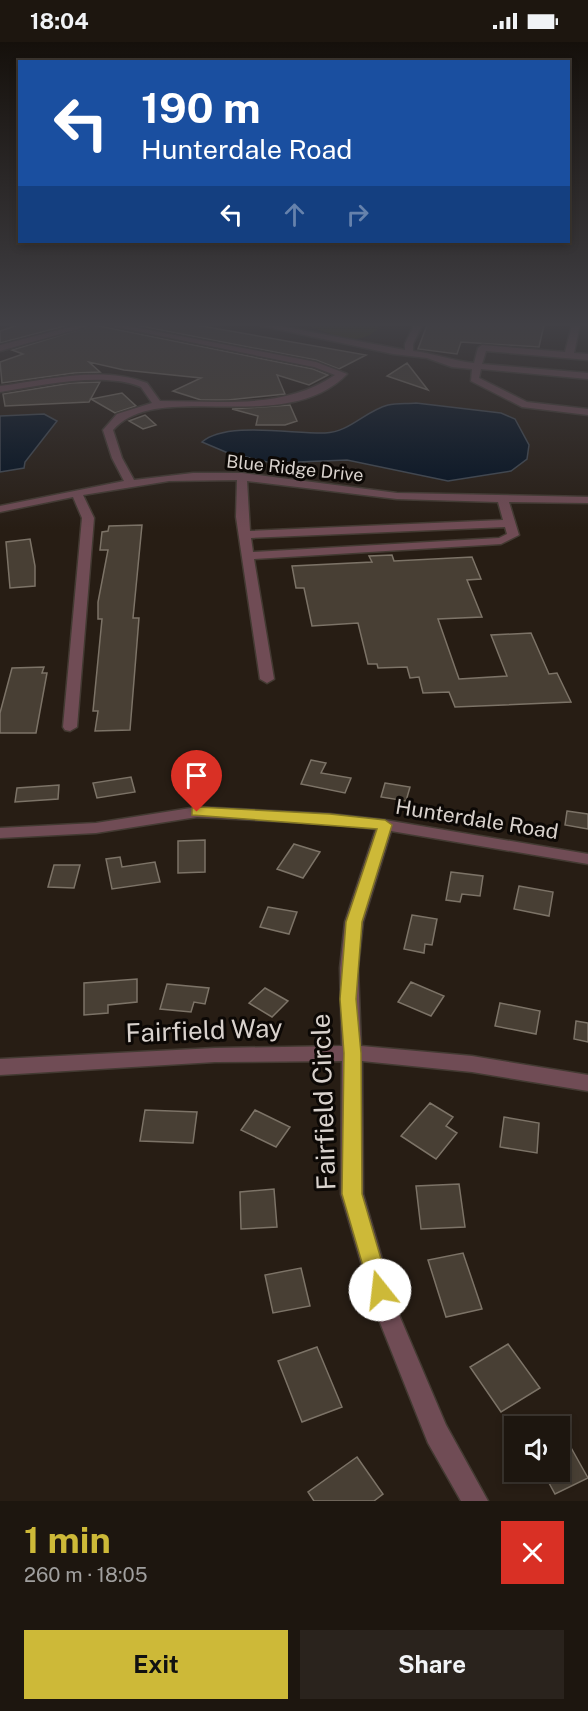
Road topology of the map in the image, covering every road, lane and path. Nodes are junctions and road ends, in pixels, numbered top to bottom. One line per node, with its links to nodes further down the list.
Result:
1 (151, 393): 4 (street)
2 (308, 393): 4 (street)
3 (502, 393): 5 (street)
4 (157, 404): 7 (street)
5 (588, 412)
6 (242, 476): 7 (street, Blue Ridge Drive); 9 (street, Blue Ridge Drive); 13 (street)
7 (130, 483): 8 (street, Blue Ridge Drive)
8 (77, 494): 11 (street, Blue Ridge Drive); 16 (street)
9 (503, 500): 10 (street, Blue Ridge Drive); 12 (street)
10 (588, 501)
11 (0, 508)
12 (509, 524): 13 (street); 14 (street)
13 (245, 535): 14 (street)
14 (248, 556): 15 (street)
15 (267, 679)
16 (70, 727)
17 (385, 825): 18 (street, Hunterdale Road); 19 (street, Hunterdale Road); 20 (street, Fairfield Circle)
18 (0, 833)
19 (588, 859)
20 (352, 1053): 21 (street, Fairfield Way); 22 (street, Fairfield Way); 23 (street, Fairfield Circle)
21 (0, 1067)
22 (588, 1083)
23 (475, 1501)

